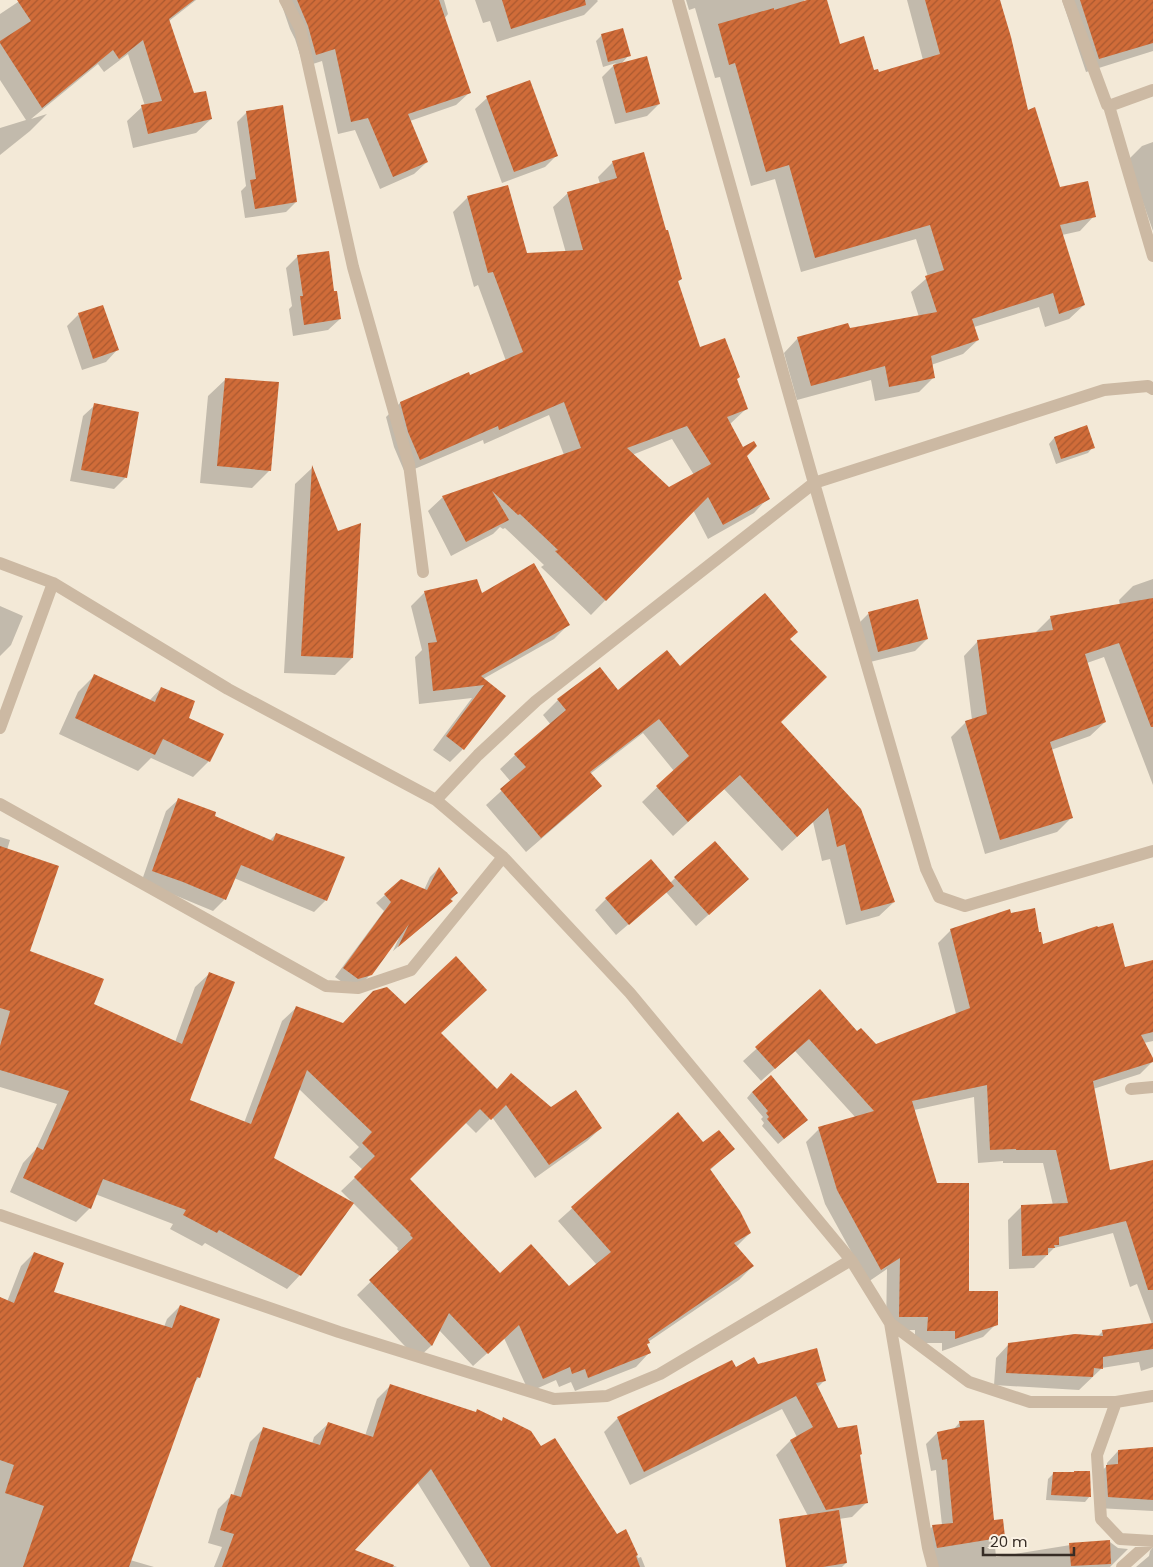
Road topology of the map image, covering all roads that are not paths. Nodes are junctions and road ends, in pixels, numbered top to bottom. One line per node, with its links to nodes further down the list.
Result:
1 (285, 0): 10 (street)
2 (678, 0): 8 (street)
3 (1068, 0): 5 (street)
4 (1153, 90): 5 (street)
5 (1109, 106): 6 (street)
6 (1153, 256)
7 (1153, 389): 8 (street)
8 (814, 483): 13 (street); 15 (street)
9 (0, 563): 11 (street)
10 (423, 572)
11 (53, 583): 12 (street); 13 (street)
12 (0, 728)
13 (436, 800): 16 (street)
14 (0, 804): 16 (street)
15 (1153, 851)
16 (504, 857): 20 (street)
17 (1153, 1087): 18 (street)
18 (1131, 1089)
19 (0, 1215): 20 (street)
20 (851, 1260): 21 (street)
21 (890, 1322): 23 (street); 25 (street)
22 (1153, 1396): 23 (street)
23 (1116, 1402): 24 (street)
24 (1152, 1541): 26 (street)
25 (933, 1567)
26 (1122, 1567)

